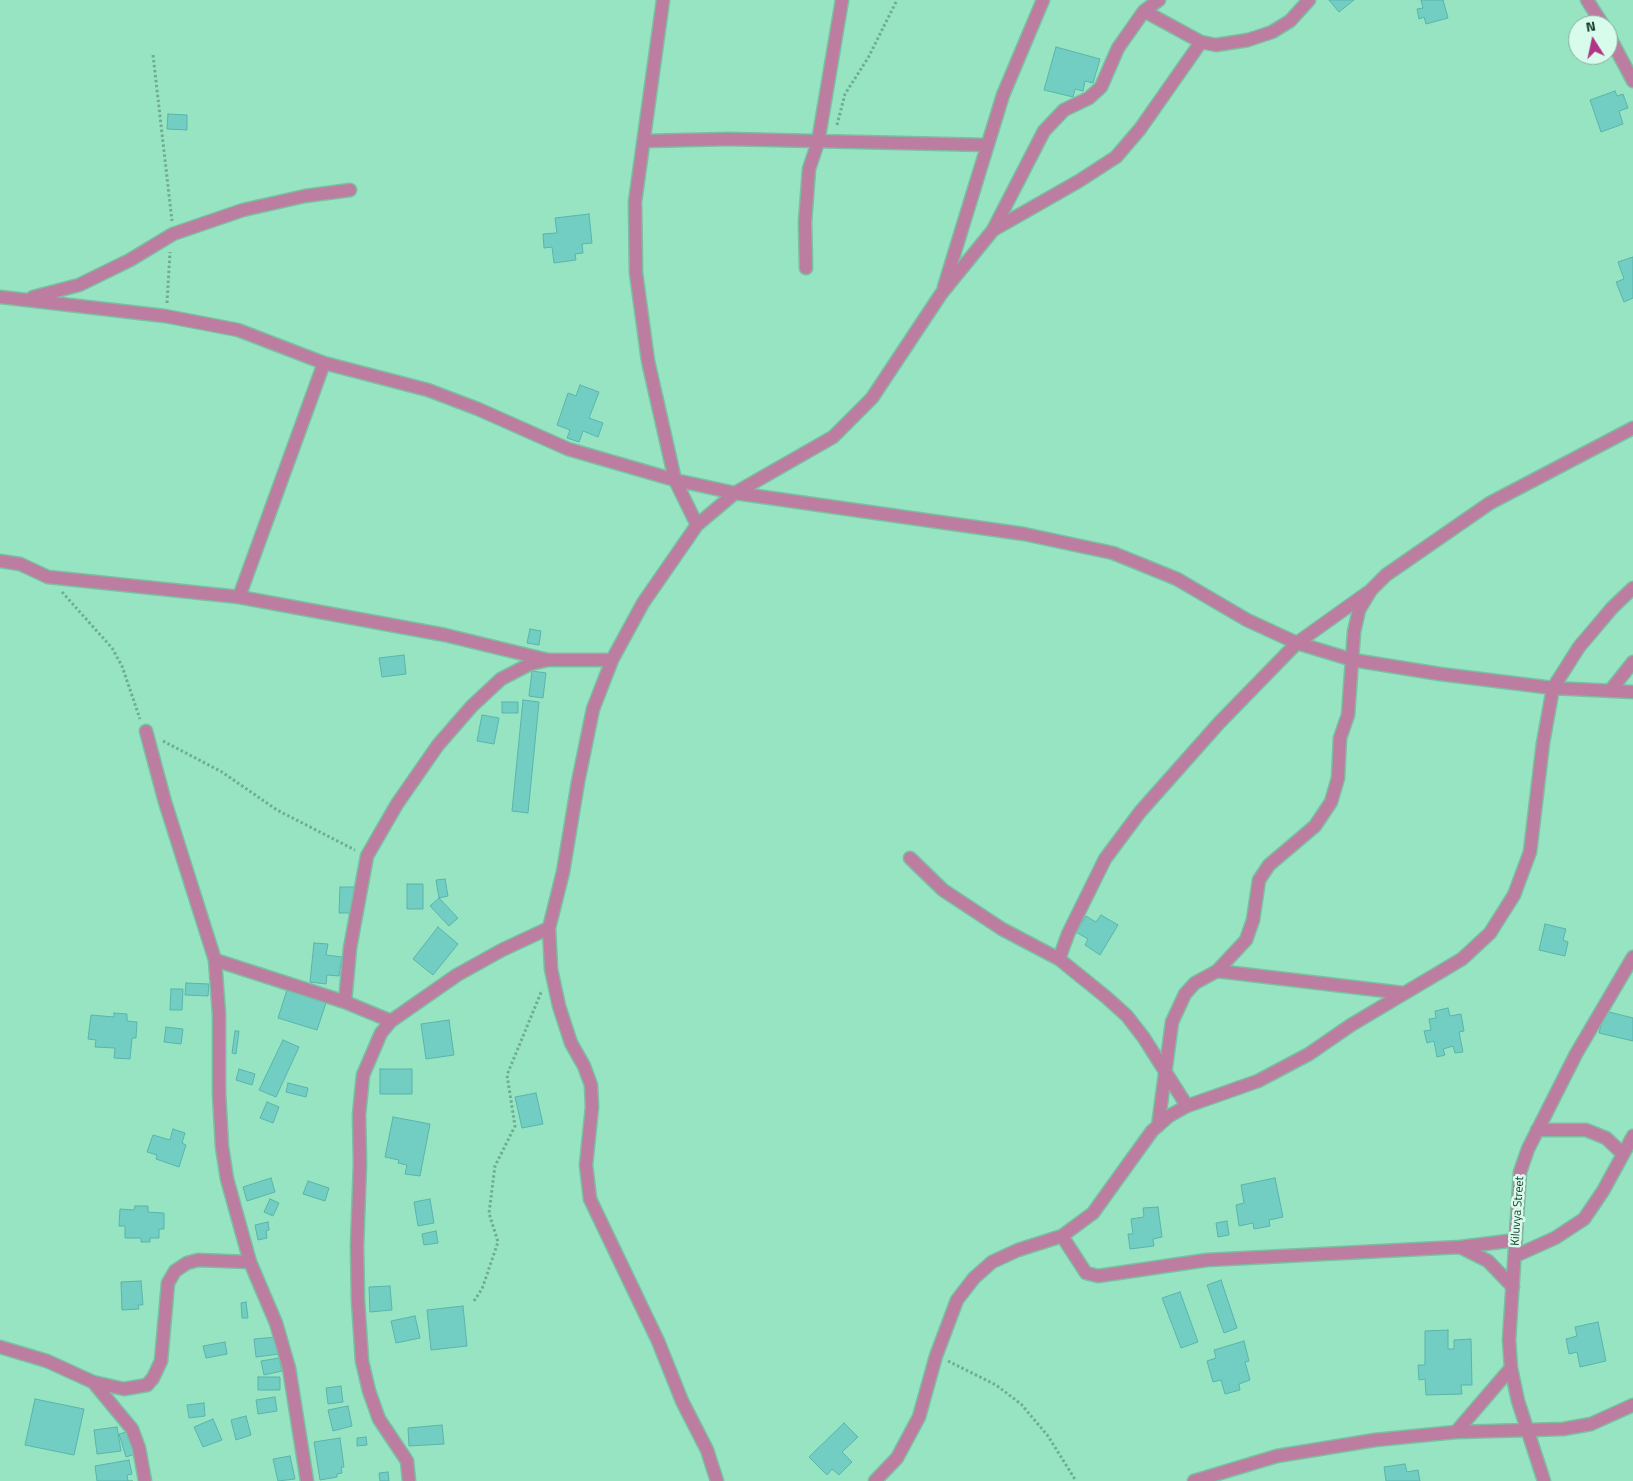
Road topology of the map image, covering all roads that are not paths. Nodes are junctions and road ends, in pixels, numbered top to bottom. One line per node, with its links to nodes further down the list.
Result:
1 (663, 0): 12 (street)
2 (842, 0): 13 (street)
3 (1042, 0): 14 (street)
4 (1159, 0): 7 (street)
5 (1309, 0): 9 (street)
6 (1587, 0): 8 (street)
7 (1144, 11): 9 (street); 16 (street)
8 (1596, 15)
9 (1201, 42): 16 (street)
10 (1618, 53): 11 (street)
11 (1633, 81)
12 (645, 141): 13 (street); 23 (street)
13 (818, 142): 14 (street); 17 (street)
14 (987, 145): 18 (street)
15 (350, 190): 20 (street)
16 (993, 230): 18 (street)
17 (806, 268)
18 (941, 294): 24 (street)
19 (0, 297): 20 (street)
20 (28, 298): 21 (street)
21 (324, 363): 23 (street); 29 (street)
22 (1633, 428): 28 (street)
23 (675, 480): 24 (street); 25 (street)
24 (735, 493): 25 (street); 30 (street)
25 (697, 526): 32 (street)
26 (0, 561): 29 (street)
27 (1633, 588): 35 (street)
28 (1371, 590): 30 (street); 33 (street)
29 (239, 597): 31 (street)
30 (1297, 643): 33 (street); 42 (street)
31 (548, 660): 32 (street); 46 (street)
32 (612, 660): 40 (street)
33 (1354, 660): 35 (street); 44 (street)
34 (1633, 662): 36 (street)
35 (1553, 688): 36 (street); 45 (street)
36 (1610, 691): 37 (street)
37 (1633, 692)
38 (146, 731): 43 (street)
39 (910, 858): 42 (street)
40 (549, 928): 47 (street); 69 (street)
41 (1633, 957): 51 (street, Kiluvya Street)
42 (1059, 959): 48 (street)
43 (215, 960): 46 (street); 58 (street)
44 (1217, 971): 45 (street); 48 (street)
45 (1403, 993): 49 (street)
46 (345, 1002): 47 (street)
47 (391, 1021): 68 (street)
48 (1164, 1072): 49 (street); 50 (street)
49 (1187, 1106): 50 (street)
50 (1158, 1126): 54 (street)
51 (1537, 1130): 53 (street); 55 (street, Kiluvya Street)
52 (1633, 1136): 53 (street)
53 (1622, 1153): 57 (street)
54 (1062, 1236): 56 (street); 70 (street)
55 (1516, 1240): 56 (street); 57 (street, Kiluvya Street)
56 (1460, 1247): 59 (street)
57 (1515, 1256): 59 (street, Kiluvya Street)
58 (250, 1262): 62 (street); 67 (street)
59 (1513, 1287): 61 (street, Kiluvya Street)
60 (0, 1347): 62 (street)
61 (1511, 1368): 64 (street, Kiluvya Street); 65 (street)
62 (93, 1382): 66 (street)
63 (1633, 1405): 64 (street)
64 (1528, 1430): 65 (street); 72 (street, Kiluvya Street)
65 (1456, 1432): 71 (street)
66 (145, 1481)
67 (307, 1481)
68 (409, 1481)
69 (717, 1481)
70 (875, 1481)
71 (1194, 1481)
72 (1544, 1481)

